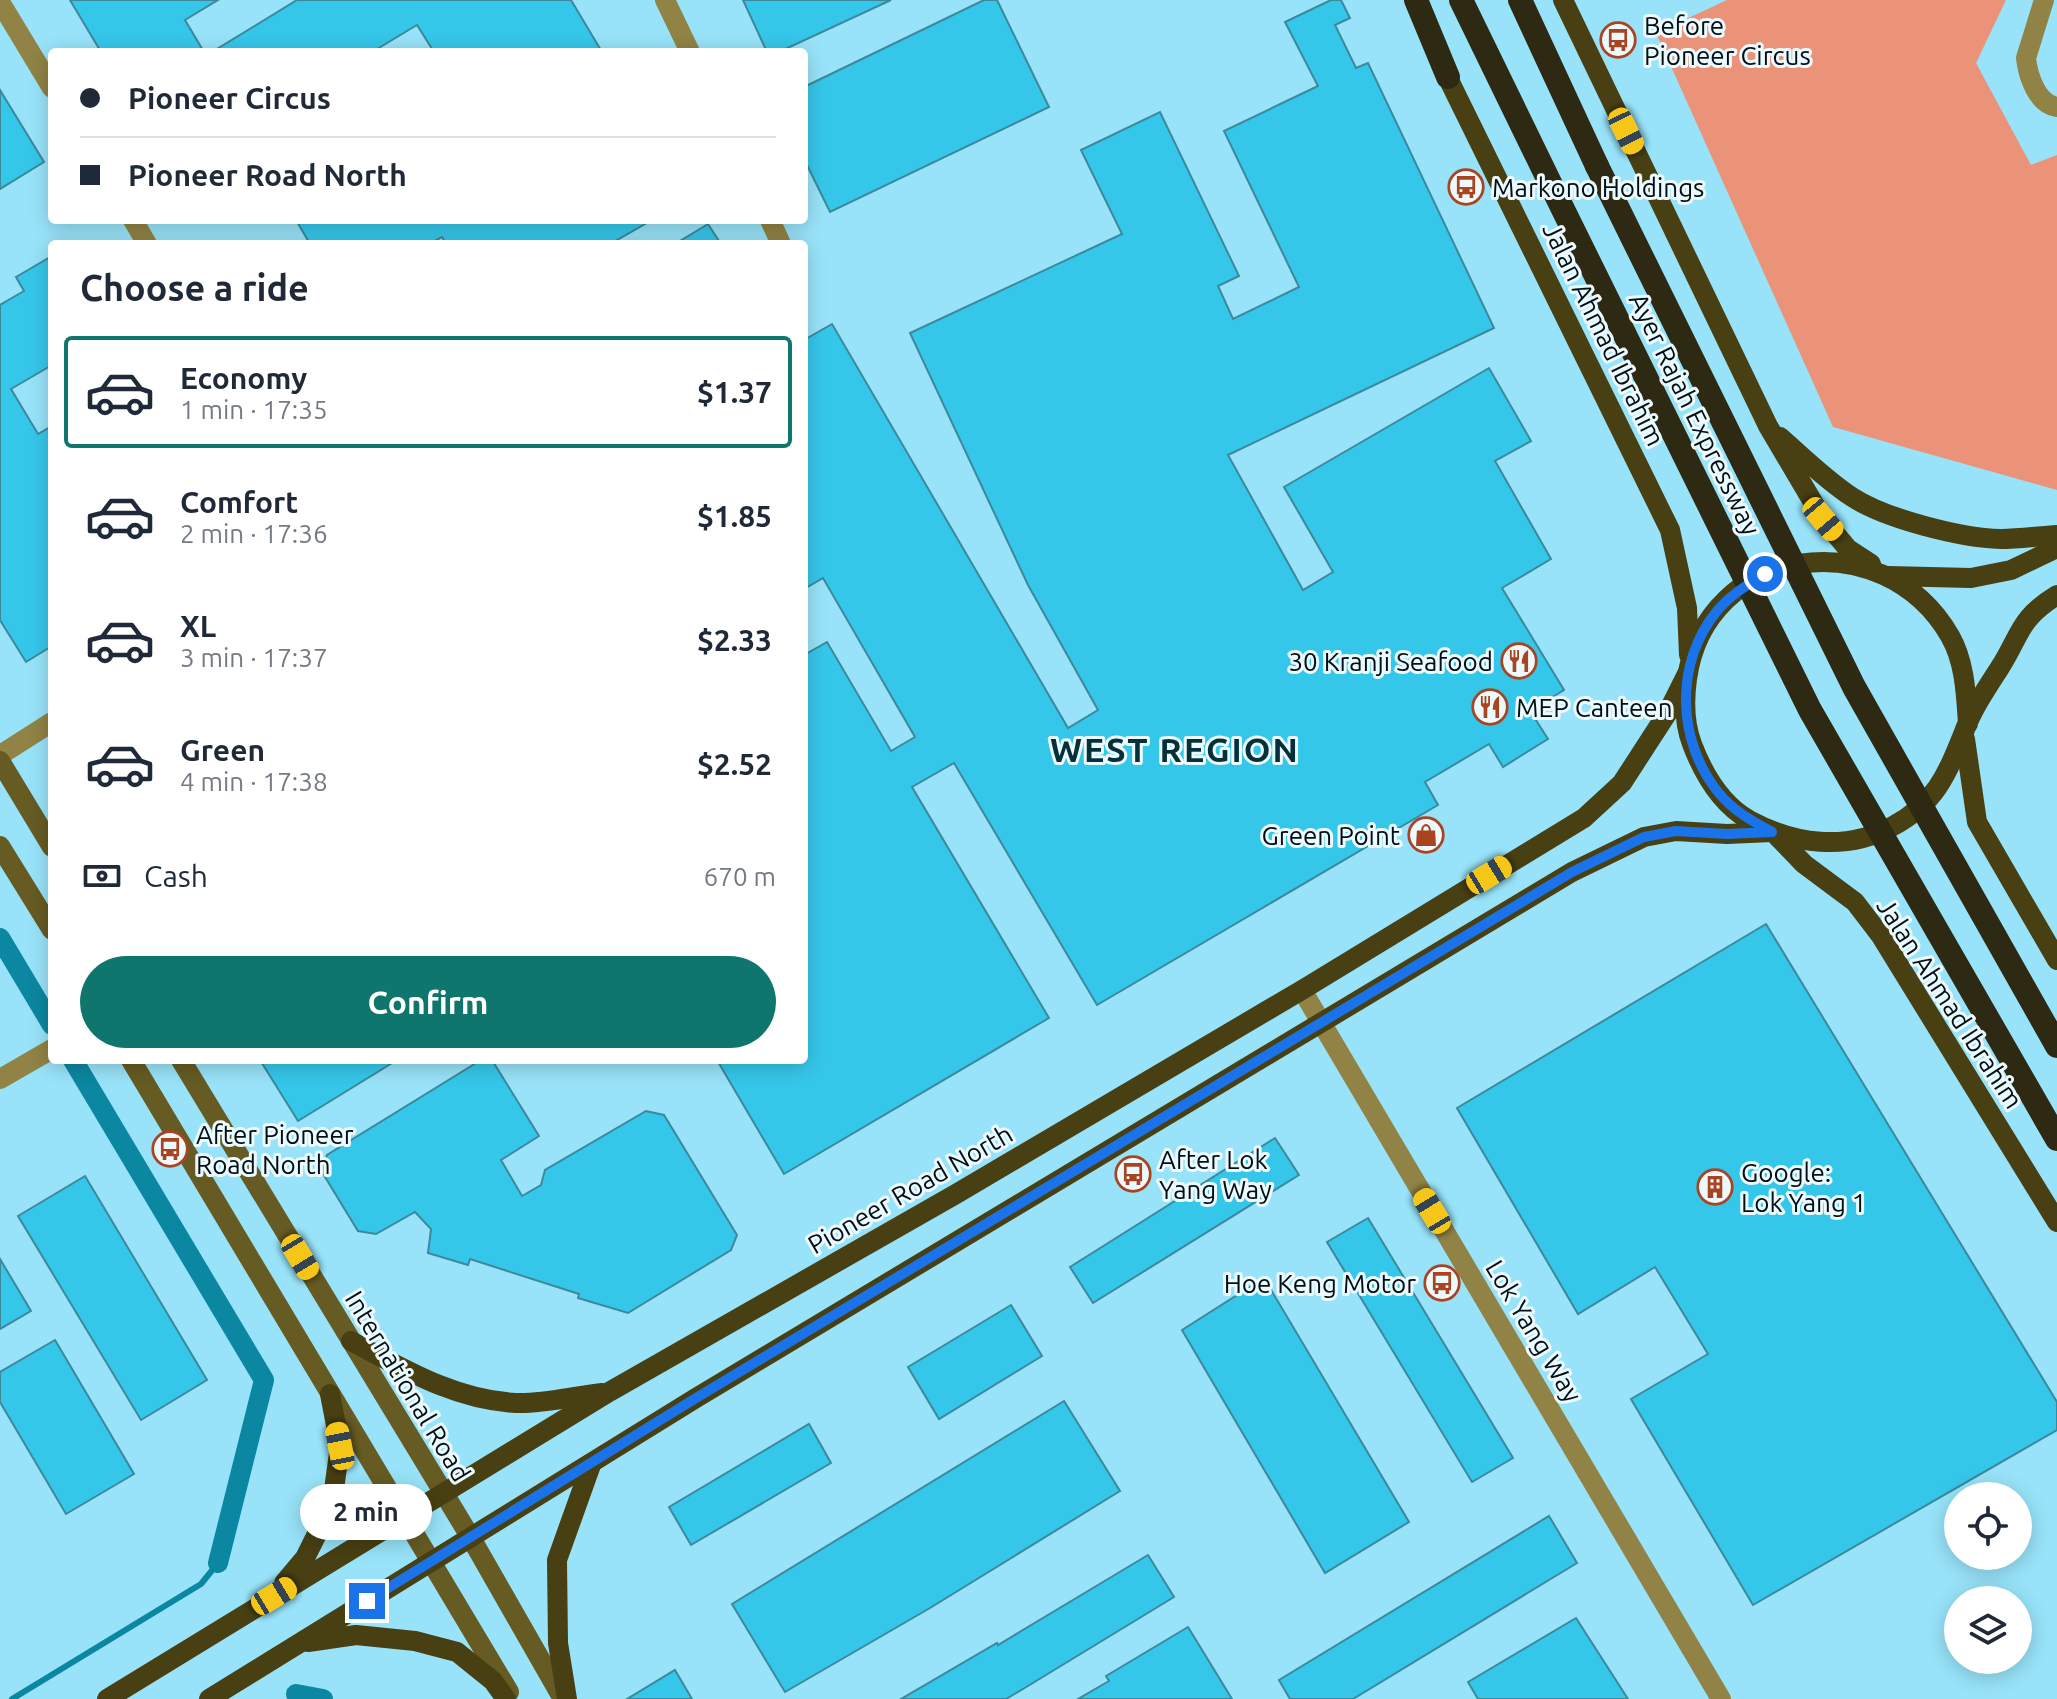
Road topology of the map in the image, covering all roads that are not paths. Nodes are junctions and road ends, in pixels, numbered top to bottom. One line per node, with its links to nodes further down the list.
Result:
1 (665, 0): 9 (street)
2 (1404, 0): 10 (main road, Jalan Ahmad Ibrahim)
3 (1416, 0): 10 (highway)
4 (1461, 0): 35 (highway, Ayer Rajah Expressway, bridge)
5 (1520, 0): 30 (highway, Ayer Rajah Expressway, bridge)
6 (1563, 0): 13 (main road)
7 (2044, 0): 12 (street)
8 (0, 2): 11 (street)
9 (688, 48)
10 (1448, 77): 18 (main road, Jalan Ahmad Ibrahim)
11 (48, 81)
12 (2057, 107)
13 (1768, 426): 14 (main road); 16 (main road)
14 (2057, 535)
15 (2057, 548): 16 (main road)
16 (1886, 575): 18 (main road); 20 (main road)
17 (2057, 595): 20 (main road)
18 (1689, 668): 23 (main road); 28 (main road, Pioneer Road North)
19 (48, 725): 21 (street)
20 (1966, 728): 23 (main road); 27 (main road)
21 (0, 755)
22 (0, 761): 24 (main road)
23 (1773, 832): 29 (main road); 36 (main road, Jalan Ahmad Ibrahim)
24 (48, 840)
25 (0, 846): 26 (main road)
26 (48, 924)
27 (2057, 960)
28 (1302, 990): 29 (street, Lok Yang Way); 38 (main road, Pioneer Road North)
29 (1322, 1023): 40 (main road); 52 (street, Lok Yang Way)
30 (2057, 1046)
31 (48, 1051): 34 (street)
32 (133, 1064): 39 (main road)
33 (183, 1064): 37 (main road, International Road)
34 (0, 1079)
35 (2057, 1139)
36 (2057, 1222)
37 (351, 1341): 38 (main road); 41 (main road, International Road)
38 (609, 1392): 41 (main road, Pioneer Road North)
39 (330, 1394): 42 (main road); 45 (main road)
40 (591, 1465): 43 (main road); 51 (main road)
41 (442, 1492): 42 (main road, Pioneer Road North); 43 (main road, International Road)
42 (403, 1516): 44 (main road); 45 (main road, Pioneer Road North)
43 (471, 1538): 44 (main road); 51 (main road, International Road)
44 (431, 1562): 46 (main road); 50 (main road)
45 (274, 1596): 47 (main road, Pioneer Road North)
46 (298, 1643): 48 (main road); 49 (main road)
47 (107, 1699)
48 (209, 1699)
49 (506, 1699)
50 (513, 1699)
51 (565, 1699)
52 (1721, 1699)

